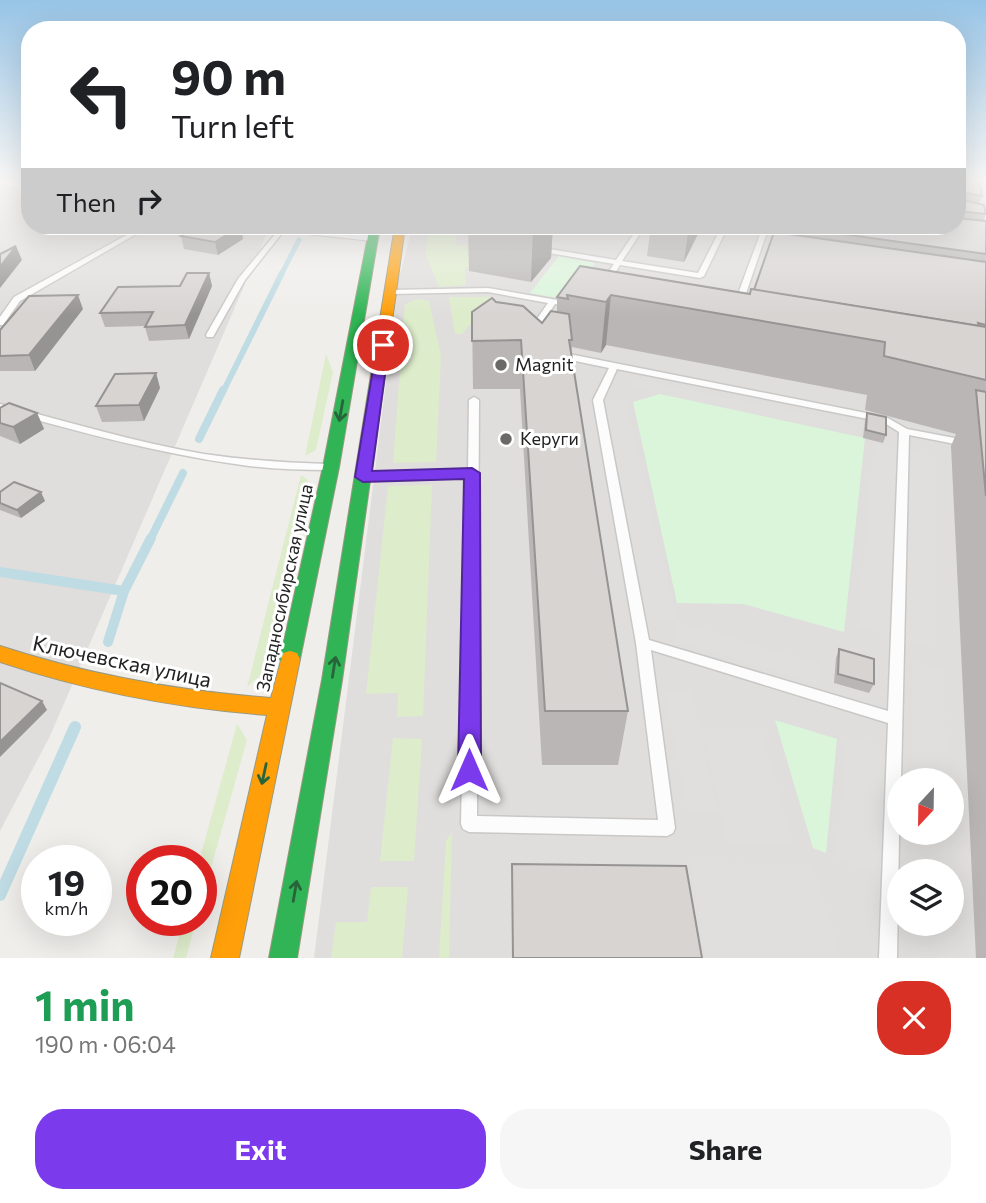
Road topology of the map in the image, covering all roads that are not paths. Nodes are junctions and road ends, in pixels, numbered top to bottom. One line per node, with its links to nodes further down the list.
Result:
1 (131, 235): 17 (lane)
2 (271, 235): 18 (lane)
3 (373, 235): 26 (main road, Западносибирская улица, one-way to 26)
4 (399, 235): 13 (main road)
5 (636, 235): 11 (lane)
6 (720, 235): 11 (lane)
7 (763, 235): 9 (lane)
8 (522, 247): 11 (lane)
9 (757, 251): 10 (lane); 16 (lane)
10 (771, 253)
11 (618, 262): 12 (lane)
12 (603, 285)
13 (391, 292): 14 (lane); 28 (main road)
14 (554, 302): 15 (lane); 19 (lane)
15 (576, 305)
16 (733, 319)
17 (0, 323)
18 (209, 335)
19 (533, 344)
20 (550, 353): 21 (lane)
21 (614, 366): 24 (lane); 29 (lane)
22 (474, 401): 27 (lane)
23 (0, 407): 26 (lane)
24 (904, 431): 25 (lane); 32 (lane)
25 (986, 447)
26 (331, 467): 31 (main road, Западносибирская улица)
27 (472, 473): 28 (lane); 29 (lane)
28 (363, 477): 34 (main road, one-way to 28)
29 (643, 643): 32 (lane)
30 (0, 654): 31 (main road, Ключевская улица)
31 (278, 707): 33 (main road, Западносибирская улица, one-way to 33)
32 (895, 719): 35 (lane)
33 (225, 958)
34 (283, 958)
35 (888, 958)

